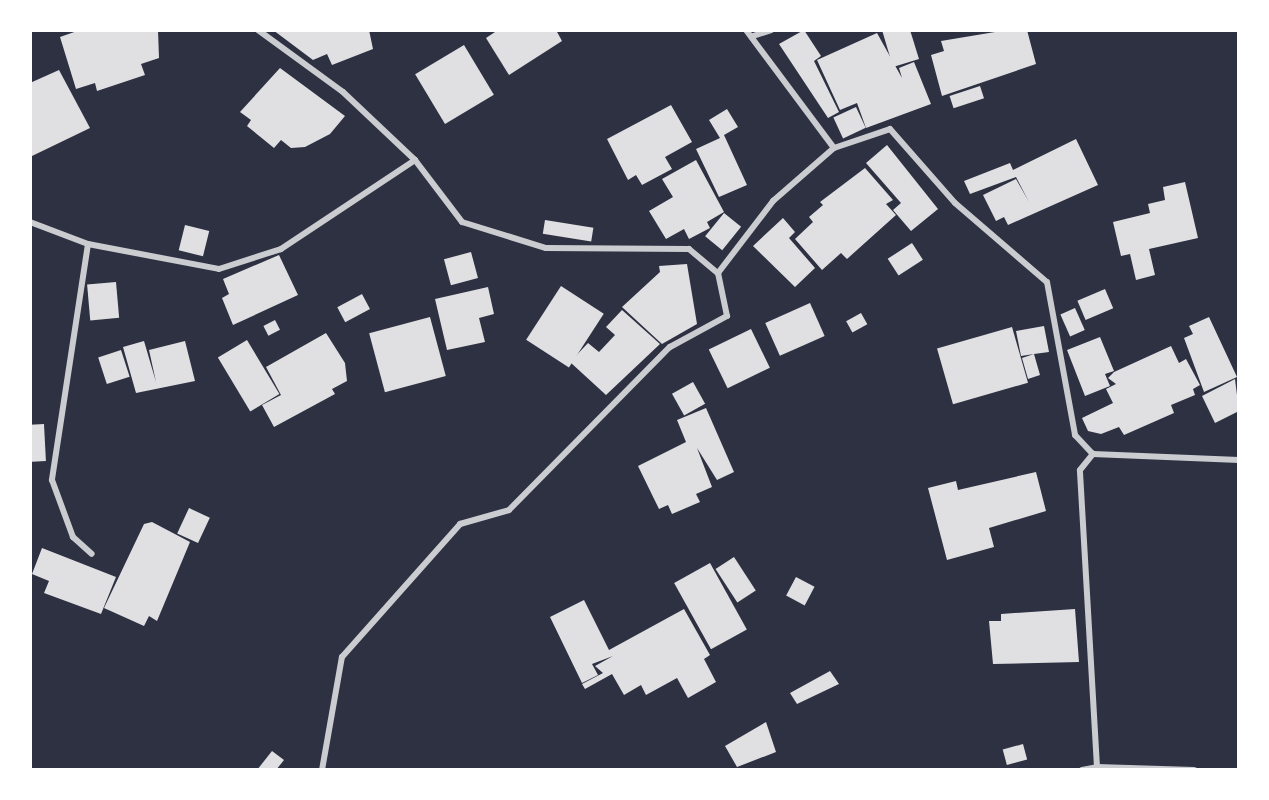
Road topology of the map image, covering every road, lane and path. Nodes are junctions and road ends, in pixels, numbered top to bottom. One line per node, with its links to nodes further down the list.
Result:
1 (258, 30): 6 (street)
2 (746, 30): 4 (street)
3 (771, 30): 4 (street)
4 (753, 36): 5 (street)
5 (834, 148): 9 (street); 10 (street)
6 (416, 160): 8 (street); 9 (street)
7 (30, 222): 8 (street)
8 (88, 244): 12 (street)
9 (718, 273): 14 (street)
10 (1093, 454): 11 (street); 13 (street)
11 (1239, 460)
12 (92, 554)
13 (1097, 767): 15 (street); 16 (street)
14 (322, 770)
15 (1082, 770)
16 (1194, 770)

